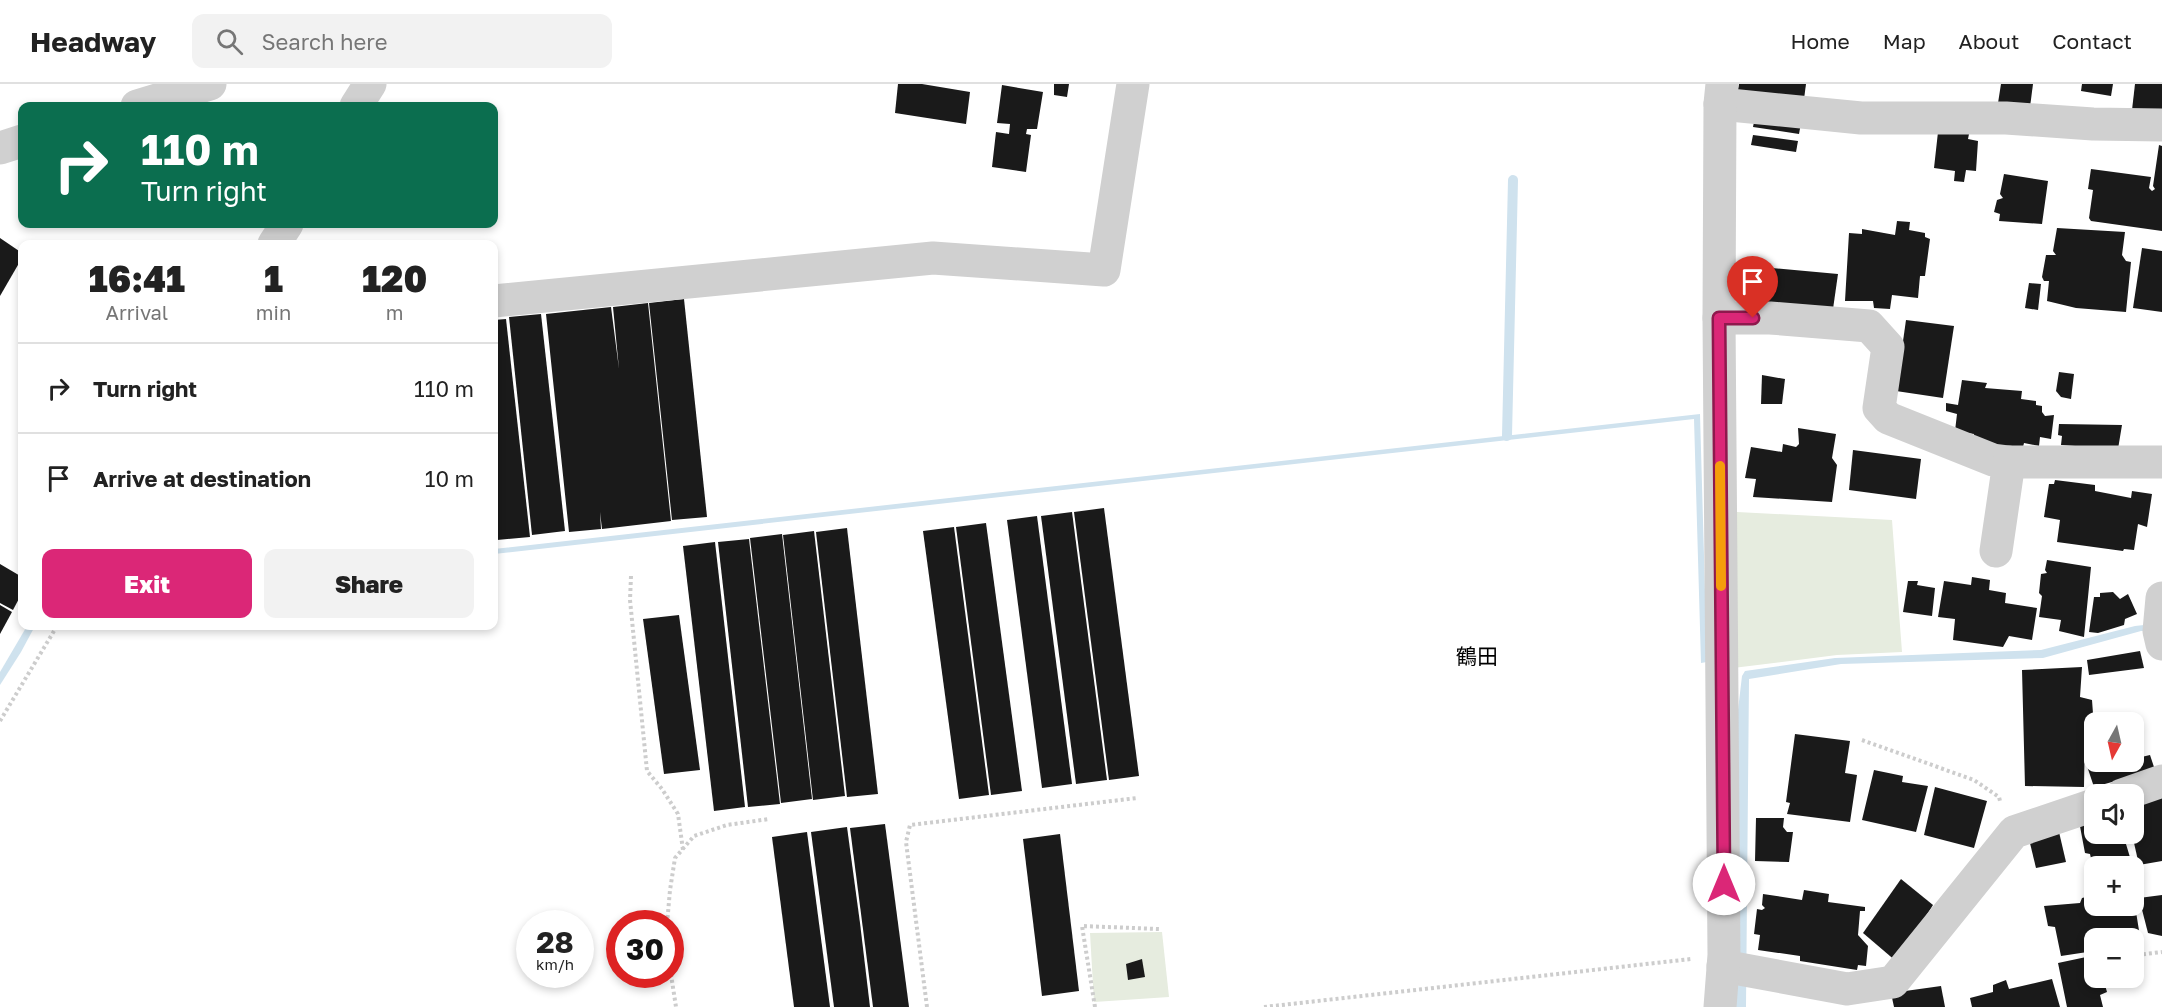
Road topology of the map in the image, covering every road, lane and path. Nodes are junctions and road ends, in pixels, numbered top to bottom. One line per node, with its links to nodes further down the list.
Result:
1 (210, 84): 5 (street)
2 (370, 84): 6 (street)
3 (1133, 84): 10 (street)
4 (1721, 94): 7 (street); 11 (street)
5 (150, 102)
6 (359, 102)
7 (2162, 125)
8 (18, 142): 9 (street)
9 (0, 148)
10 (498, 301)
11 (1719, 318): 12 (street); 32 (street)
12 (2009, 462): 13 (street); 14 (street)
13 (2162, 462)
14 (1996, 550)
15 (631, 576): 27 (path)
16 (2162, 598): 18 (street)
17 (55, 630): 19 (path)
18 (2162, 644)
19 (0, 721)
20 (1862, 740): 26 (path)
21 (2162, 781): 22 (street)
22 (2144, 787)
23 (1137, 798): 35 (path)
24 (2084, 808): 26 (street)
25 (769, 819): 27 (path)
26 (2014, 832): 32 (street)
27 (683, 850): 28 (path)
28 (668, 910)
29 (1159, 929): 36 (path)
30 (2162, 952): 31 (path)
31 (2144, 954)
32 (1724, 960): 37 (path); 38 (street)
33 (673, 988): 34 (path)
34 (676, 1007)
35 (927, 1007)
36 (1095, 1007)
37 (1264, 1007)
38 (1720, 1007)

